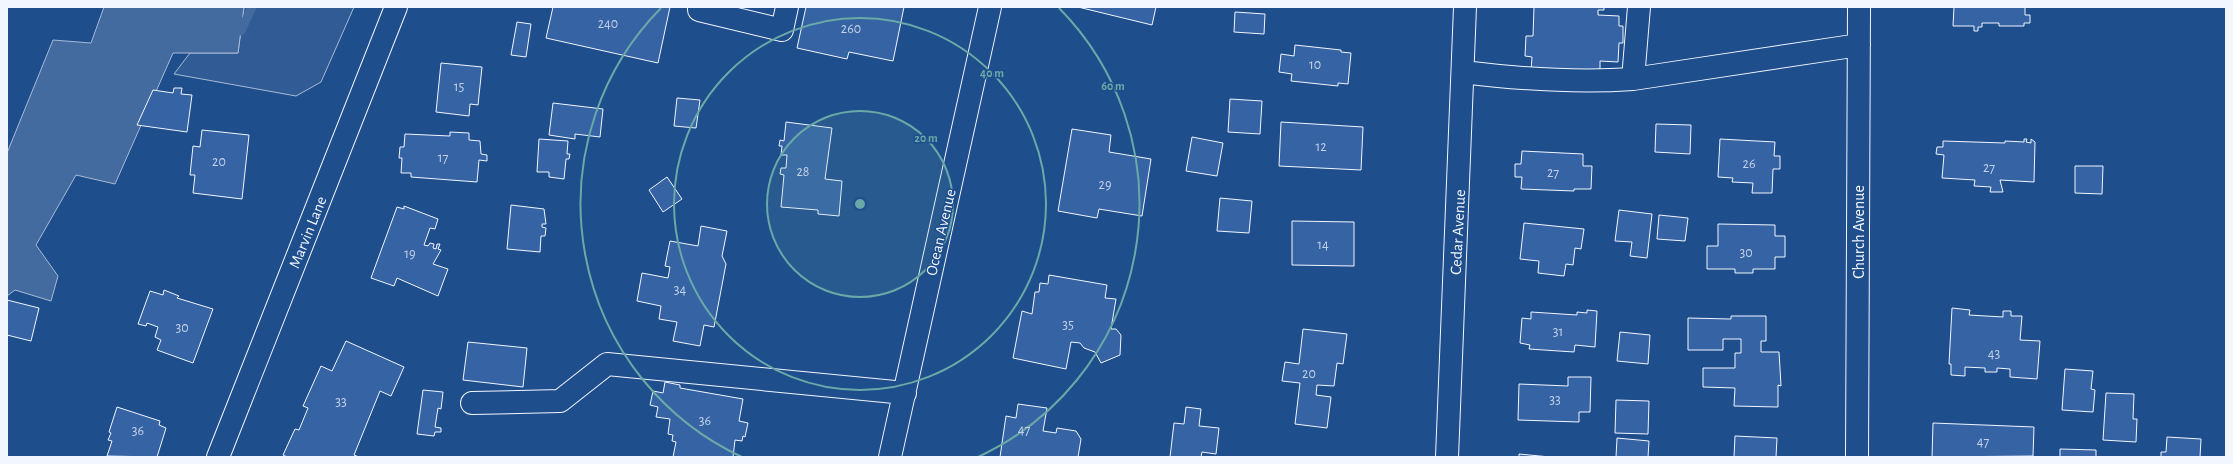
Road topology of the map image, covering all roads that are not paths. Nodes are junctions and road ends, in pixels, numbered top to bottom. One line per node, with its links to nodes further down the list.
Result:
1 (396, 7): 13 (street, Marvin Lane)
2 (788, 7): 7 (street)
3 (990, 7): 11 (street, Ocean Avenue)
4 (1465, 7): 9 (street, Cedar Avenue)
5 (1639, 7): 10 (street)
6 (1859, 7): 8 (street, Church Avenue)
7 (699, 8)
8 (1859, 46): 10 (street); 16 (street, Church Avenue)
9 (1463, 72): 10 (street); 15 (street, Cedar Avenue)
10 (1633, 79)
11 (905, 393): 12 (street); 14 (street, Ocean Avenue)
12 (472, 403)
13 (218, 457)
14 (890, 457)
15 (1447, 457)
16 (1857, 457)

